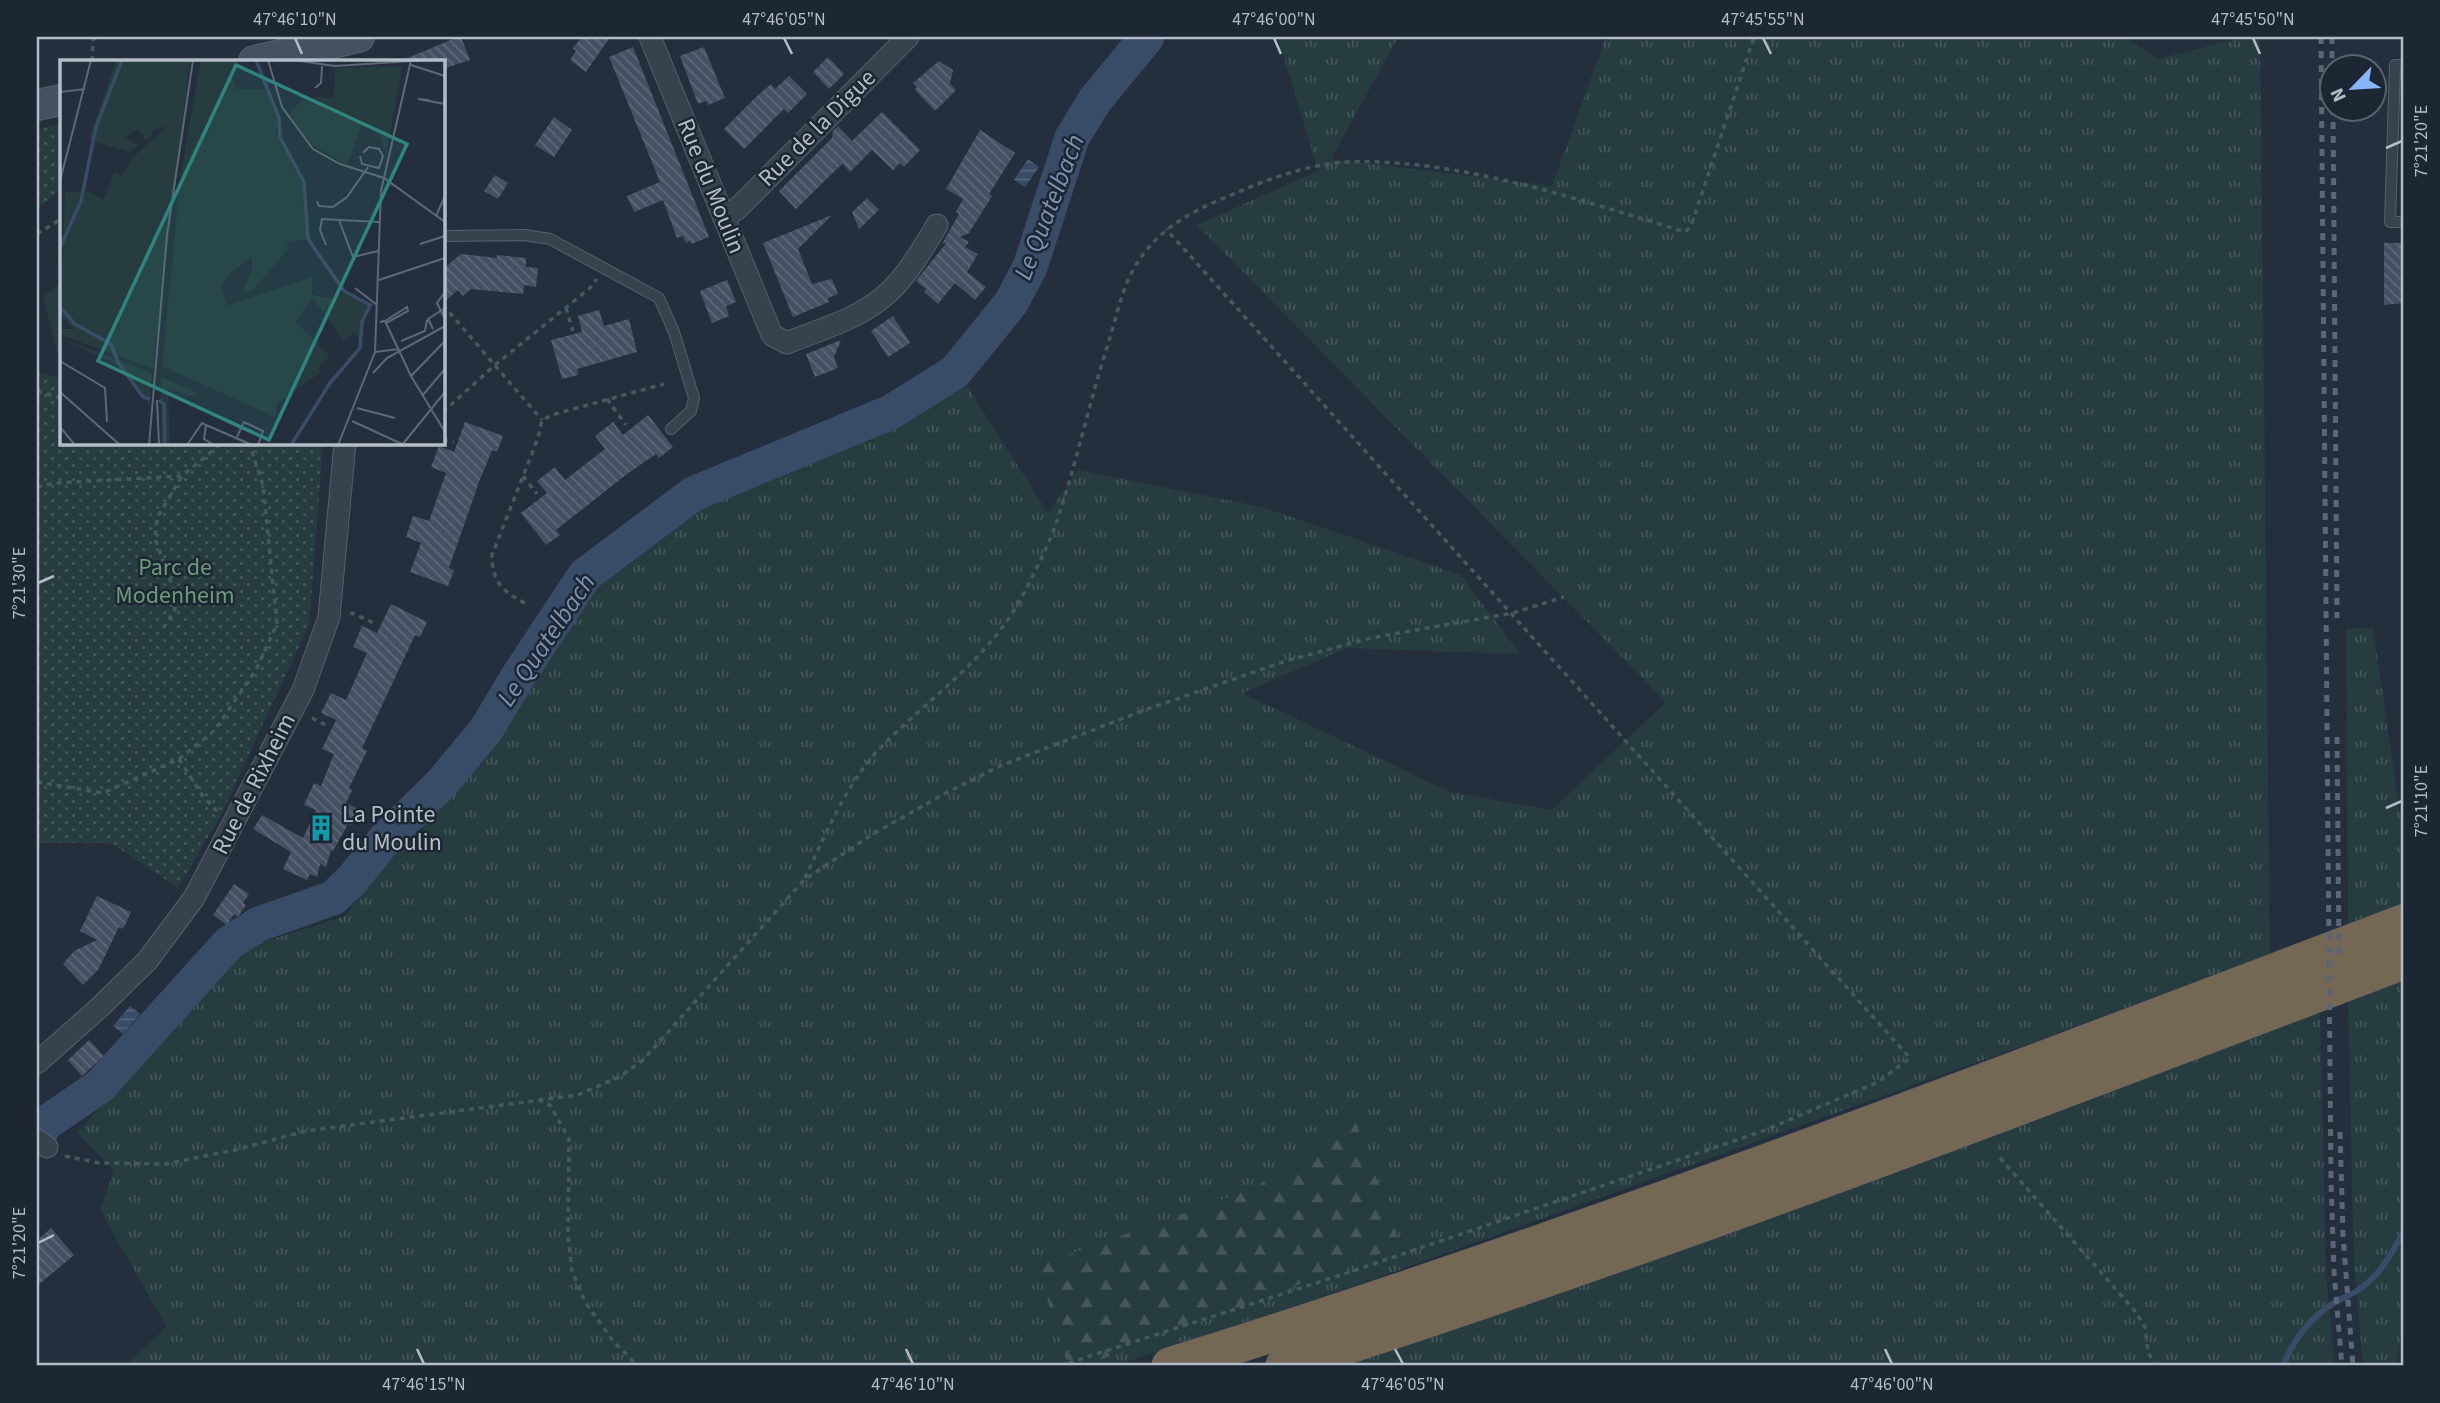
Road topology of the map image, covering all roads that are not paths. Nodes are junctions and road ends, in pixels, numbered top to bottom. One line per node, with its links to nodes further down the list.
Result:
1 (359, 37): 4 (main road)
2 (650, 37): 9 (street, Rue du Moulin)
3 (908, 37): 9 (street, Rue de la Digue)
4 (305, 49): 5 (main road)
5 (258, 60)
6 (2403, 65): 10 (lane)
7 (60, 100): 8 (main road)
8 (37, 105)
9 (724, 218): 11 (street, Rue du Moulin)
10 (2403, 222)
11 (937, 225)
12 (444, 236): 13 (lane)
13 (671, 429)
14 (345, 444): 17 (street, Rue de Rixheim)
15 (2403, 923): 18 (highway)
16 (2403, 961): 19 (highway)
17 (37, 1063)
18 (1170, 1366)
19 (1284, 1366)

